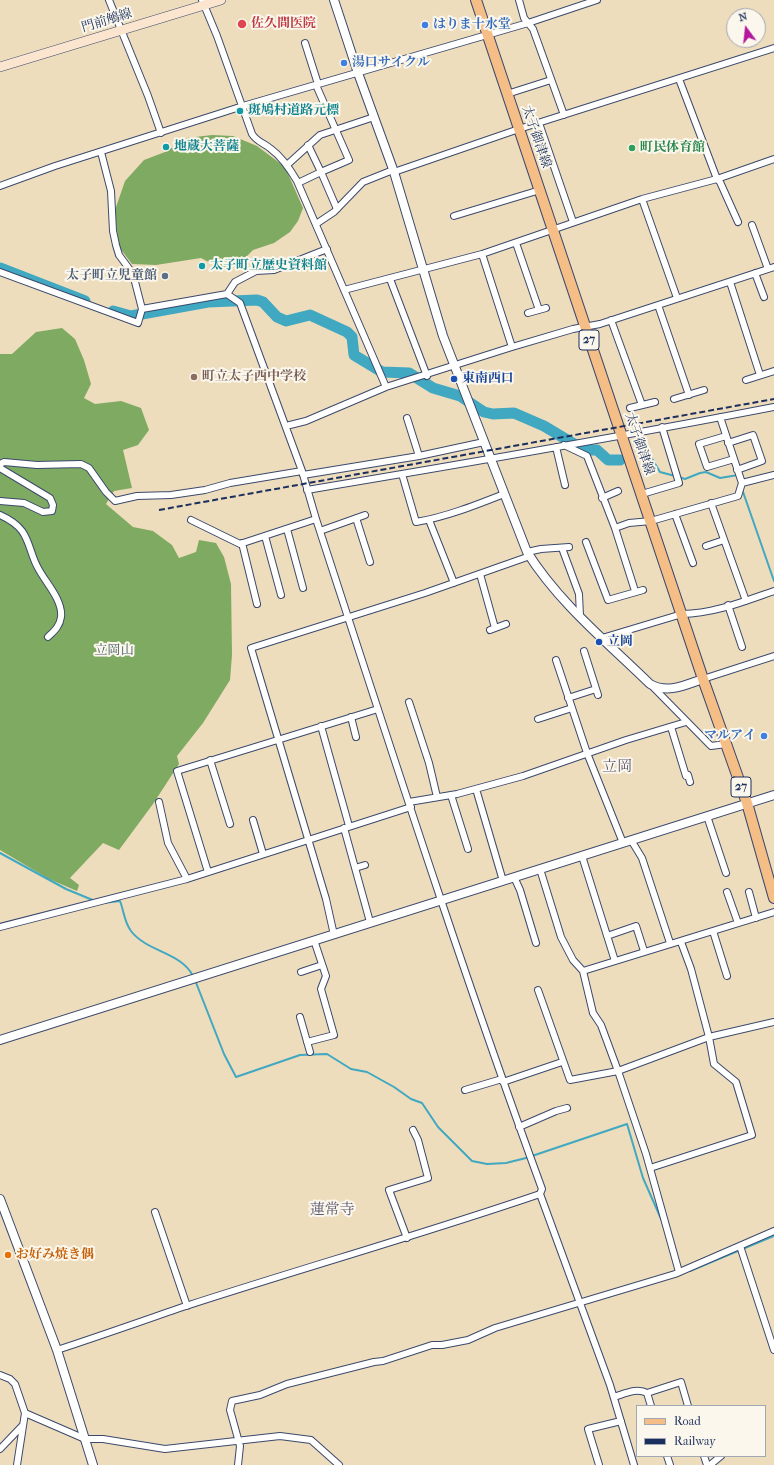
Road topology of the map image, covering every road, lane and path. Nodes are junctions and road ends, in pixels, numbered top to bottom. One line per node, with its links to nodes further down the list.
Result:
1 (109, 0): 9 (street)
2 (221, 0): 7 (main road, 門前鵤線)
3 (334, 0): 14 (street)
4 (476, 0): 10 (main road, 太子御津線 / 27)
5 (519, 0): 8 (street)
6 (596, 0): 8 (street)
7 (203, 3): 9 (main road, 門前鵤線); 19 (street)
8 (528, 23): 10 (street); 16 (street)
9 (120, 31): 13 (main road, 門前鵤線); 25 (street)
10 (488, 34): 14 (street); 18 (main road, 太子御津線 / 27)
11 (305, 42): 17 (street)
12 (774, 48): 15 (street)
13 (0, 67)
14 (358, 73): 17 (street); 21 (street)
15 (679, 79): 20 (street); 32 (street)
16 (551, 80): 18 (street); 20 (street)
17 (317, 85): 19 (street); 24 (street)
18 (507, 94): 23 (main road, 太子御津線 / 27)
19 (243, 106): 25 (street); 29 (street)
20 (564, 115): 22 (street)
21 (374, 117): 24 (street); 30 (street)
22 (539, 123): 23 (street); 39 (street)
23 (519, 129): 30 (street); 35 (main road, 太子御津線 / 27)
24 (335, 130): 26 (street); 31 (street)
25 (161, 133): 27 (street)
26 (308, 144): 29 (street); 31 (street)
27 (101, 152): 34 (street); 59 (street)
28 (774, 159): 32 (street)
29 (287, 165): 33 (street)
30 (393, 171): 37 (street); 48 (street)
31 (321, 172): 33 (street); 37 (street)
32 (717, 178): 36 (street); 40 (street)
33 (298, 183): 41 (street)
34 (0, 186)
35 (540, 190): 38 (street); 43 (main road, 太子御津線 / 27)
36 (642, 199): 39 (street); 56 (street)
37 (337, 209): 41 (street)
38 (454, 216)
39 (573, 222): 43 (street)
40 (738, 222)
41 (316, 224): 45 (street)
42 (752, 225): 47 (street)
43 (552, 229): 44 (street); 63 (main road, 太子御津線 / 27)
44 (516, 243): 46 (street); 60 (street)
45 (327, 249): 53 (street); 54 (street)
46 (482, 254): 48 (street); 64 (street)
47 (771, 268): 50 (street)
48 (423, 270): 51 (street); 65 (street)
49 (0, 272): 59 (street)
50 (755, 273): 52 (street); 55 (street)
51 (390, 279): 53 (street); 68 (street)
52 (730, 282): 56 (street); 67 (street)
53 (344, 290): 70 (street)
54 (227, 294): 59 (street); 80 (street)
55 (764, 297)
56 (677, 298): 57 (street)
57 (658, 305): 62 (street); 72 (street)
58 (546, 308): 60 (street)
59 (142, 309)
60 (539, 310): 61 (street)
61 (528, 313)
62 (611, 320): 63 (street); 75 (street)
63 (585, 328): 64 (street); 83 (main road, 太子御津線 / 27)
64 (512, 347): 65 (street)
65 (454, 367): 68 (street); 84 (street)
66 (774, 371): 67 (street)
67 (760, 375): 69 (street)
68 (426, 376): 70 (street)
69 (746, 380)
70 (386, 387): 80 (street)
71 (704, 390): 72 (street)
72 (689, 395): 73 (street)
73 (674, 399)
74 (655, 402): 75 (street)
75 (642, 405): 77 (street)
76 (774, 406): 78 (street)
77 (630, 408)
78 (720, 417): 81 (street); 82 (street)
79 (408, 418): 88 (street)
80 (286, 426): 92 (street)
81 (662, 427): 83 (street); 100 (street)
82 (726, 436): 85 (street); 90 (street)
83 (622, 437): 86 (street); 100 (main road, 太子御津線 / 27)
84 (484, 442): 88 (street); 89 (street)
85 (728, 443): 90 (street); 91 (street)
86 (564, 445): 87 (street); 101 (street)
87 (556, 447): 89 (street); 96 (street)
88 (419, 456): 92 (street)
89 (491, 459): 93 (street); 99 (street)
90 (734, 459): 91 (street)
91 (737, 470): 95 (street)
92 (302, 473): 97 (street); 102 (street)
93 (402, 474): 97 (street); 110 (street)
94 (774, 475): 95 (street)
95 (742, 483): 103 (street)
96 (565, 485)
97 (307, 490): 108 (street)
98 (618, 491): 101 (street)
99 (504, 494): 110 (street); 122 (street)
100 (642, 494): 111 (main road, 太子御津線 / 27)
101 (602, 498): 112 (street)
102 (0, 501)
103 (711, 503): 104 (street); 116 (street)
104 (675, 514): 111 (street); 126 (street)
105 (0, 515): 141 (street)
106 (366, 515): 107 (street)
107 (356, 518): 114 (street); 125 (street)
108 (316, 519): 113 (street); 114 (street)
109 (191, 520): 118 (street)
110 (429, 520): 128 (street)
111 (651, 521): 112 (street); 137 (main road, 太子御津線 / 27)
112 (615, 528): 131 (street)
113 (286, 529): 115 (street); 123 (street)
114 (320, 531): 138 (street)
115 (265, 536): 118 (street); 133 (street)
116 (724, 540): 121 (street); 134 (street)
117 (586, 542): 131 (street)
118 (242, 544): 135 (street)
119 (569, 547): 120 (street)
120 (562, 548): 122 (street); 139 (street)
121 (714, 551)
122 (529, 554): 127 (street); 139 (street)
123 (295, 560): 124 (street); 129 (street)
124 (289, 562)
125 (370, 562)
126 (693, 563)
127 (480, 574): 128 (street); 140 (street)
128 (454, 583): 138 (street)
129 (304, 588)
130 (643, 590): 131 (street)
131 (635, 591)
132 (774, 591): 134 (street)
133 (279, 592)
134 (746, 601): 136 (street)
135 (257, 604)
136 (728, 605): 137 (street); 143 (street)
137 (682, 614): 142 (street); 147 (main road, 太子御津線 / 27)
138 (348, 616): 152 (street); 159 (street)
139 (580, 616): 142 (street)
140 (506, 624)
141 (48, 636)
142 (602, 638): 148 (street)
143 (742, 647)
144 (584, 651): 149 (street)
145 (774, 656): 147 (street)
146 (556, 660): 149 (street)
147 (703, 679): 148 (street); 160 (main road, 太子御津線 / 27)
148 (650, 684): 155 (street)
149 (568, 698): 151 (street)
150 (409, 702): 167 (street)
151 (572, 708): 154 (street); 161 (street)
152 (378, 709): 153 (street); 170 (street)
153 (351, 717): 156 (street); 158 (street)
154 (538, 719)
155 (686, 722): 157 (street); 160 (street)
156 (321, 726): 159 (street); 174 (street)
157 (671, 727): 161 (street); 163 (street)
158 (356, 737)
159 (278, 740): 162 (street); 175 (street)
160 (726, 744): 169 (main road, 太子御津線 / 27)
161 (587, 753): 164 (street); 177 (street)
162 (210, 760): 173 (street); 184 (street)
163 (690, 782)
164 (476, 789): 165 (street); 188 (street)
165 (451, 795): 167 (street); 178 (street)
166 (774, 795): 169 (street)
167 (437, 797): 170 (street)
168 (159, 802): 187 (street)
169 (747, 803): 171 (street); 191 (main road, 太子御津線 / 27)
170 (410, 805): 174 (street); 192 (street)
171 (707, 816): 176 (street); 185 (street)
172 (253, 820): 179 (street)
173 (230, 824)
174 (347, 827): 175 (street); 182 (street)
175 (308, 840): 179 (street); 199 (street)
176 (631, 840): 177 (street); 204 (street)
177 (623, 843): 180 (street)
178 (468, 848)
179 (263, 854): 184 (street)
180 (582, 856): 183 (street); 200 (street)
181 (365, 865): 182 (street)
182 (356, 868): 195 (street)
183 (540, 869): 186 (street); 208 (street)
184 (208, 872): 187 (street)
185 (726, 873)
186 (514, 877): 188 (street); 203 (street)
187 (187, 879): 197 (street)
188 (503, 881): 192 (street)
189 (727, 892): 196 (street)
190 (749, 892): 194 (street)
191 (774, 898)
192 (442, 900): 195 (street); 220 (street)
193 (774, 912): 194 (street)
194 (756, 918): 196 (street)
195 (370, 922): 199 (street)
196 (738, 923): 198 (street)
197 (0, 926)
198 (713, 931): 202 (street); 210 (street)
199 (334, 934): 201 (street)
200 (607, 936): 205 (street); 206 (street)
201 (314, 940): 207 (street); 215 (street)
202 (681, 942): 204 (street); 214 (street)
203 (536, 943)
204 (670, 943): 205 (street)
205 (644, 951): 206 (street)
206 (615, 961): 208 (street)
207 (322, 965): 209 (street); 216 (street)
208 (583, 971): 219 (street)
209 (301, 972)
210 (727, 976)
211 (538, 990): 218 (street)
212 (300, 1017): 216 (street)
213 (774, 1022): 214 (street)
214 (709, 1037): 219 (street); 225 (street)
215 (0, 1040)
216 (307, 1042): 217 (street)
217 (310, 1052)
218 (562, 1062): 219 (street); 220 (street)
219 (618, 1070): 225 (street)
220 (503, 1081): 221 (street); 223 (street)
221 (465, 1090)
222 (567, 1108): 223 (street)
223 (519, 1127): 226 (street)
224 (413, 1130): 230 (street)
225 (650, 1168): 232 (street)
226 (540, 1194): 230 (street); 233 (street)
227 (0, 1199): 235 (street)
228 (154, 1212): 234 (street)
229 (774, 1231): 231 (street)
230 (407, 1238): 234 (street)
231 (740, 1246): 232 (street); 236 (street)
232 (680, 1272): 233 (street)
233 (580, 1302): 239 (street); 246 (street)
234 (186, 1306): 235 (street)
235 (57, 1350): 245 (street)
236 (774, 1350)
237 (0, 1375): 242 (street)
238 (647, 1393): 239 (street); 240 (street); 241 (street)
239 (614, 1397): 243 (street)
240 (651, 1405)
241 (688, 1405)
242 (26, 1414): 244 (street); 245 (street)
243 (621, 1421): 253 (street); 254 (street)
244 (24, 1425): 247 (street); 249 (street)
245 (85, 1439): 246 (street); 250 (street)
246 (240, 1441): 251 (street); 252 (street)
247 (0, 1448)
248 (720, 1457): 255 (street)
249 (17, 1465)
250 (93, 1465)
251 (238, 1465)
252 (339, 1465)
253 (599, 1465)
254 (634, 1465)
255 (709, 1465)

